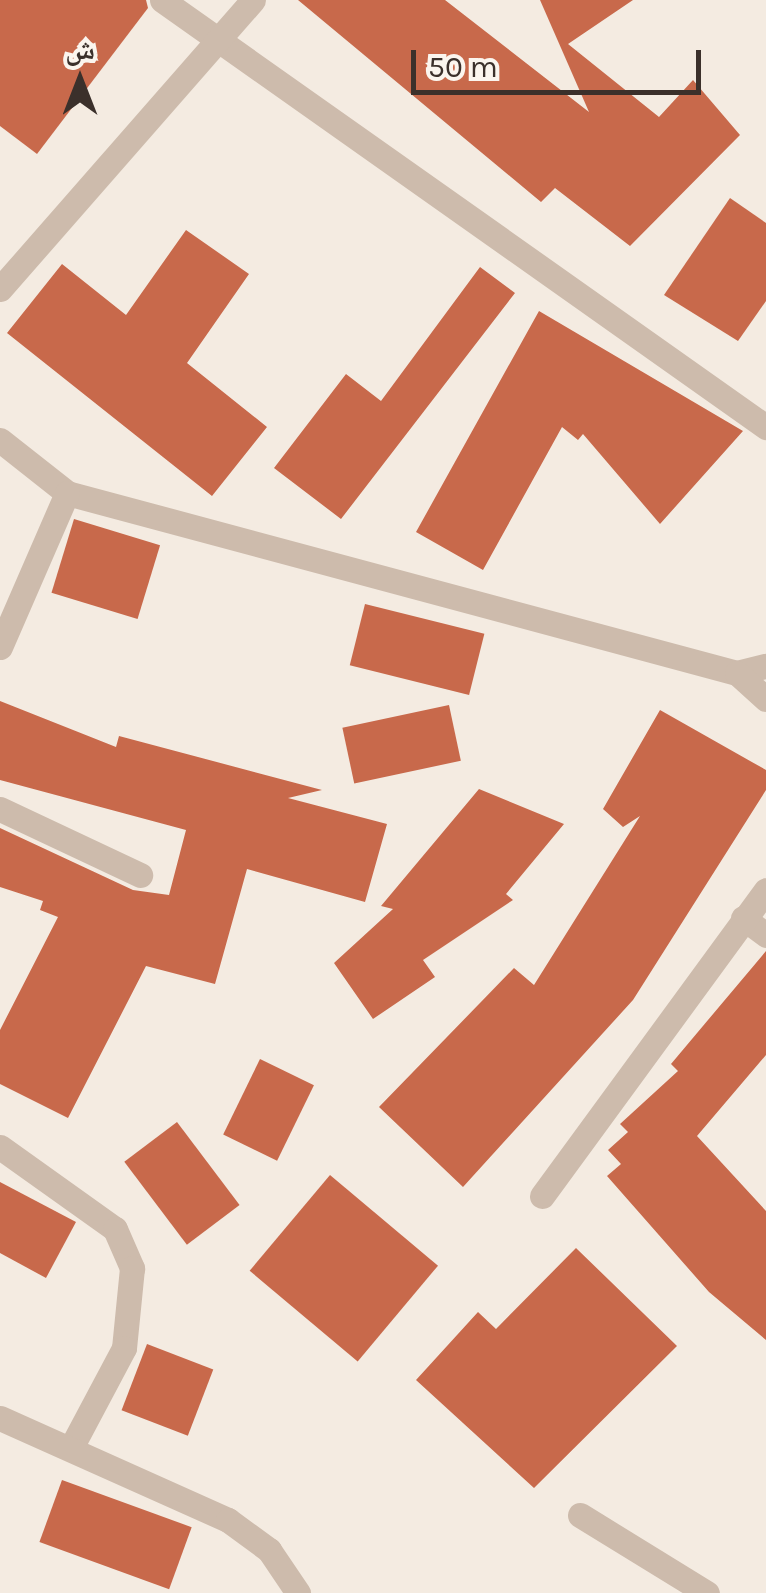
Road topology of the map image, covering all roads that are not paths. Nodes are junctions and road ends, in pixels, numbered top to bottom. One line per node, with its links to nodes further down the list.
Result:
1 (162, 0): 3 (street)
2 (254, 0): 3 (street)
3 (216, 39): 4 (street); 5 (street)
4 (0, 289)
5 (766, 427)
6 (0, 440): 7 (street)
7 (66, 494): 8 (street); 10 (street)
8 (0, 647)
9 (766, 666): 10 (street)
10 (737, 674): 11 (street)
11 (766, 699)
12 (0, 809): 13 (street)
13 (140, 875)
14 (766, 890): 15 (street)
15 (744, 918): 16 (street); 18 (street)
16 (766, 935)
17 (0, 1147): 20 (street)
18 (542, 1196)
19 (0, 1418): 20 (street)
20 (72, 1446): 22 (street)
21 (580, 1515): 23 (street)
22 (298, 1593)
23 (707, 1593)

